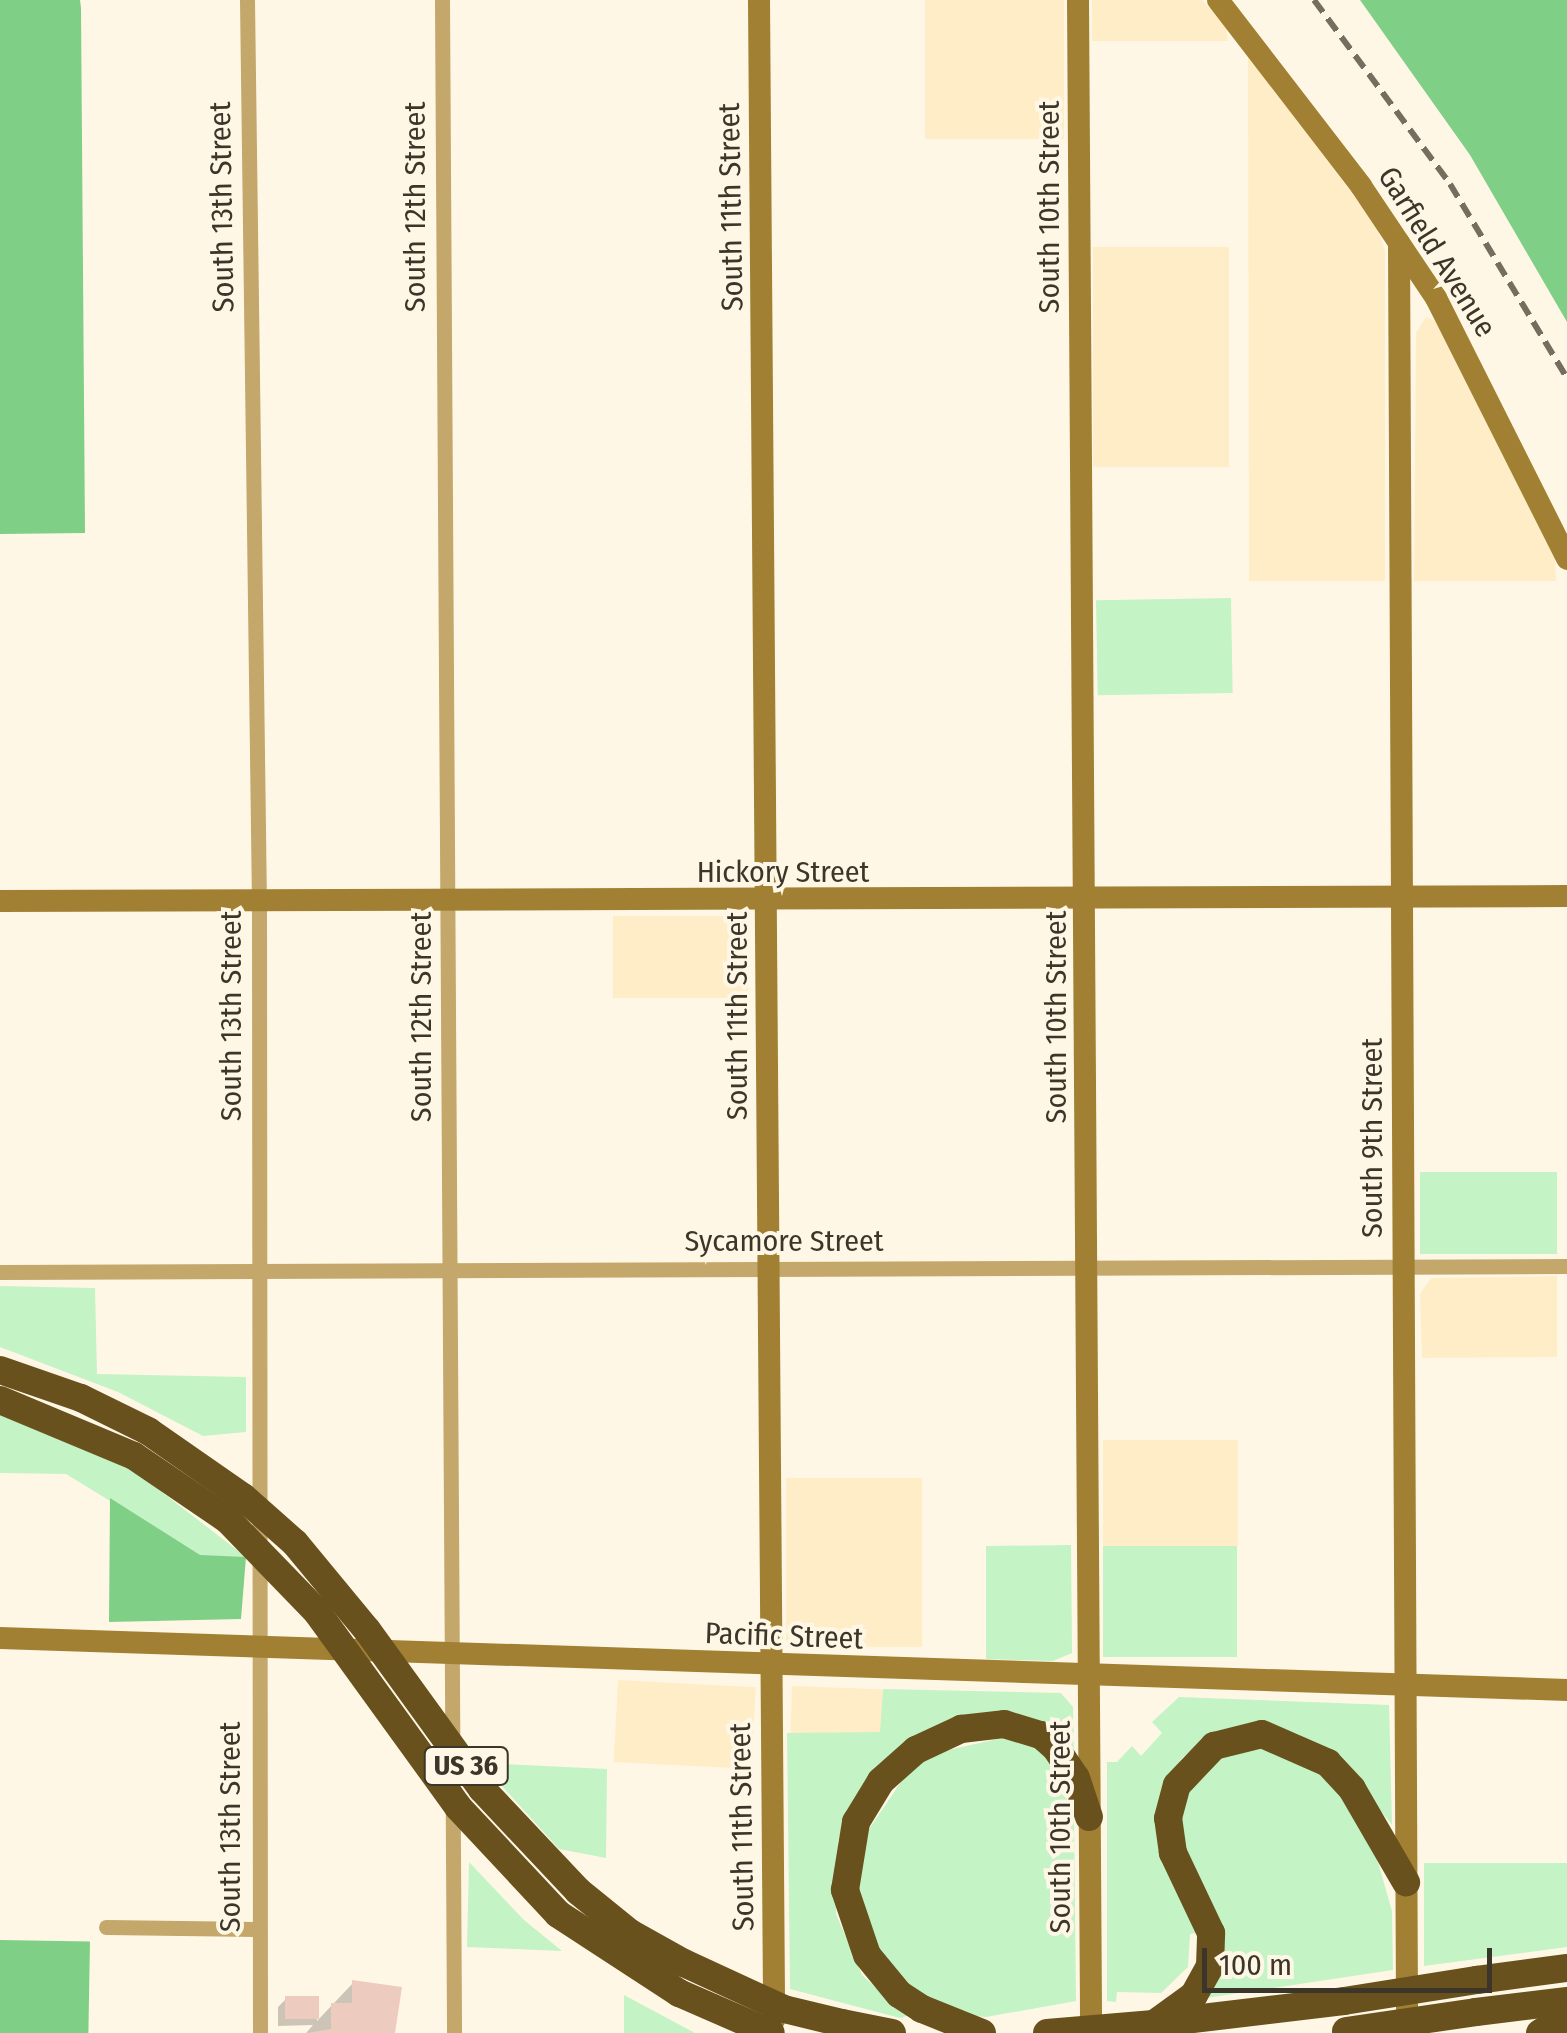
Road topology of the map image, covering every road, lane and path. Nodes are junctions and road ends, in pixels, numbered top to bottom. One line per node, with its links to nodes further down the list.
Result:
1 (247, 0): 11 (street, South 13th Street)
2 (442, 0): 10 (street, South 12th Street)
3 (758, 0): 14 (street, South 11th Street)
4 (1078, 0): 12 (street, South 10th Street)
5 (1218, 0): 6 (street, Garfield Avenue)
6 (1399, 242): 7 (street, Garfield Avenue); 9 (street, South 9th Street)
7 (1567, 559)
8 (1567, 896): 9 (street, Hickory Street)
9 (1401, 897): 12 (street, Hickory Street); 17 (street, South 9th Street)
10 (448, 899): 11 (street, Hickory Street); 14 (street, Hickory Street); 19 (street, South 12th Street)
11 (258, 900): 13 (street, Hickory Street); 20 (street, South 13th Street)
12 (1085, 900): 14 (street, Hickory Street); 15 (street, South 10th Street)
13 (0, 901)
14 (767, 903): 18 (street, South 11th Street)
15 (1086, 1266): 17 (street, Sycamore Street); 18 (street, Sycamore Street); 28 (street, South 10th Street)
16 (1567, 1266): 17 (street, Sycamore Street)
17 (1402, 1267): 29 (street, South 9th Street)
18 (767, 1268): 19 (street, Sycamore Street); 27 (street, South 11th Street)
19 (450, 1270): 20 (street, Sycamore Street); 26 (street, South 12th Street)
20 (258, 1271): 21 (street, Sycamore Street); 25 (street, South 13th Street)
21 (0, 1272)
22 (0, 1370): 43 (highway, US 36, bridge)
23 (0, 1400): 42 (highway, US 36, bridge)
24 (0, 1638): 25 (street, Pacific Street)
25 (256, 1644): 26 (street, Pacific Street); 34 (street, South 13th Street)
26 (452, 1654): 27 (street, Pacific Street); 41 (street, South 12th Street)
27 (770, 1666): 28 (street, Pacific Street); 42 (street, South 11th Street)
28 (1089, 1674): 29 (street, Pacific Street); 31 (street, South 10th Street)
29 (1405, 1685): 30 (street, Pacific Street); 32 (street, South 9th Street)
30 (1567, 1690)
31 (1089, 1817): 44 (highway); 46 (street, South 10th Street)
32 (1406, 1882): 38 (highway); 47 (street, South 9th Street)
33 (106, 1928): 34 (street)
34 (258, 1929): 40 (street, South 13th Street)
35 (1567, 1968): 38 (highway, bridge)
36 (1567, 2001): 39 (highway, bridge)
37 (1567, 2016): 48 (highway)
38 (1154, 2024): 45 (highway, bridge)
39 (1338, 2032)
40 (260, 2033)
41 (454, 2033)
42 (773, 2033)
43 (892, 2033)
44 (982, 2033)
45 (1048, 2033)
46 (1091, 2033)
47 (1407, 2033)
48 (1540, 2033)

